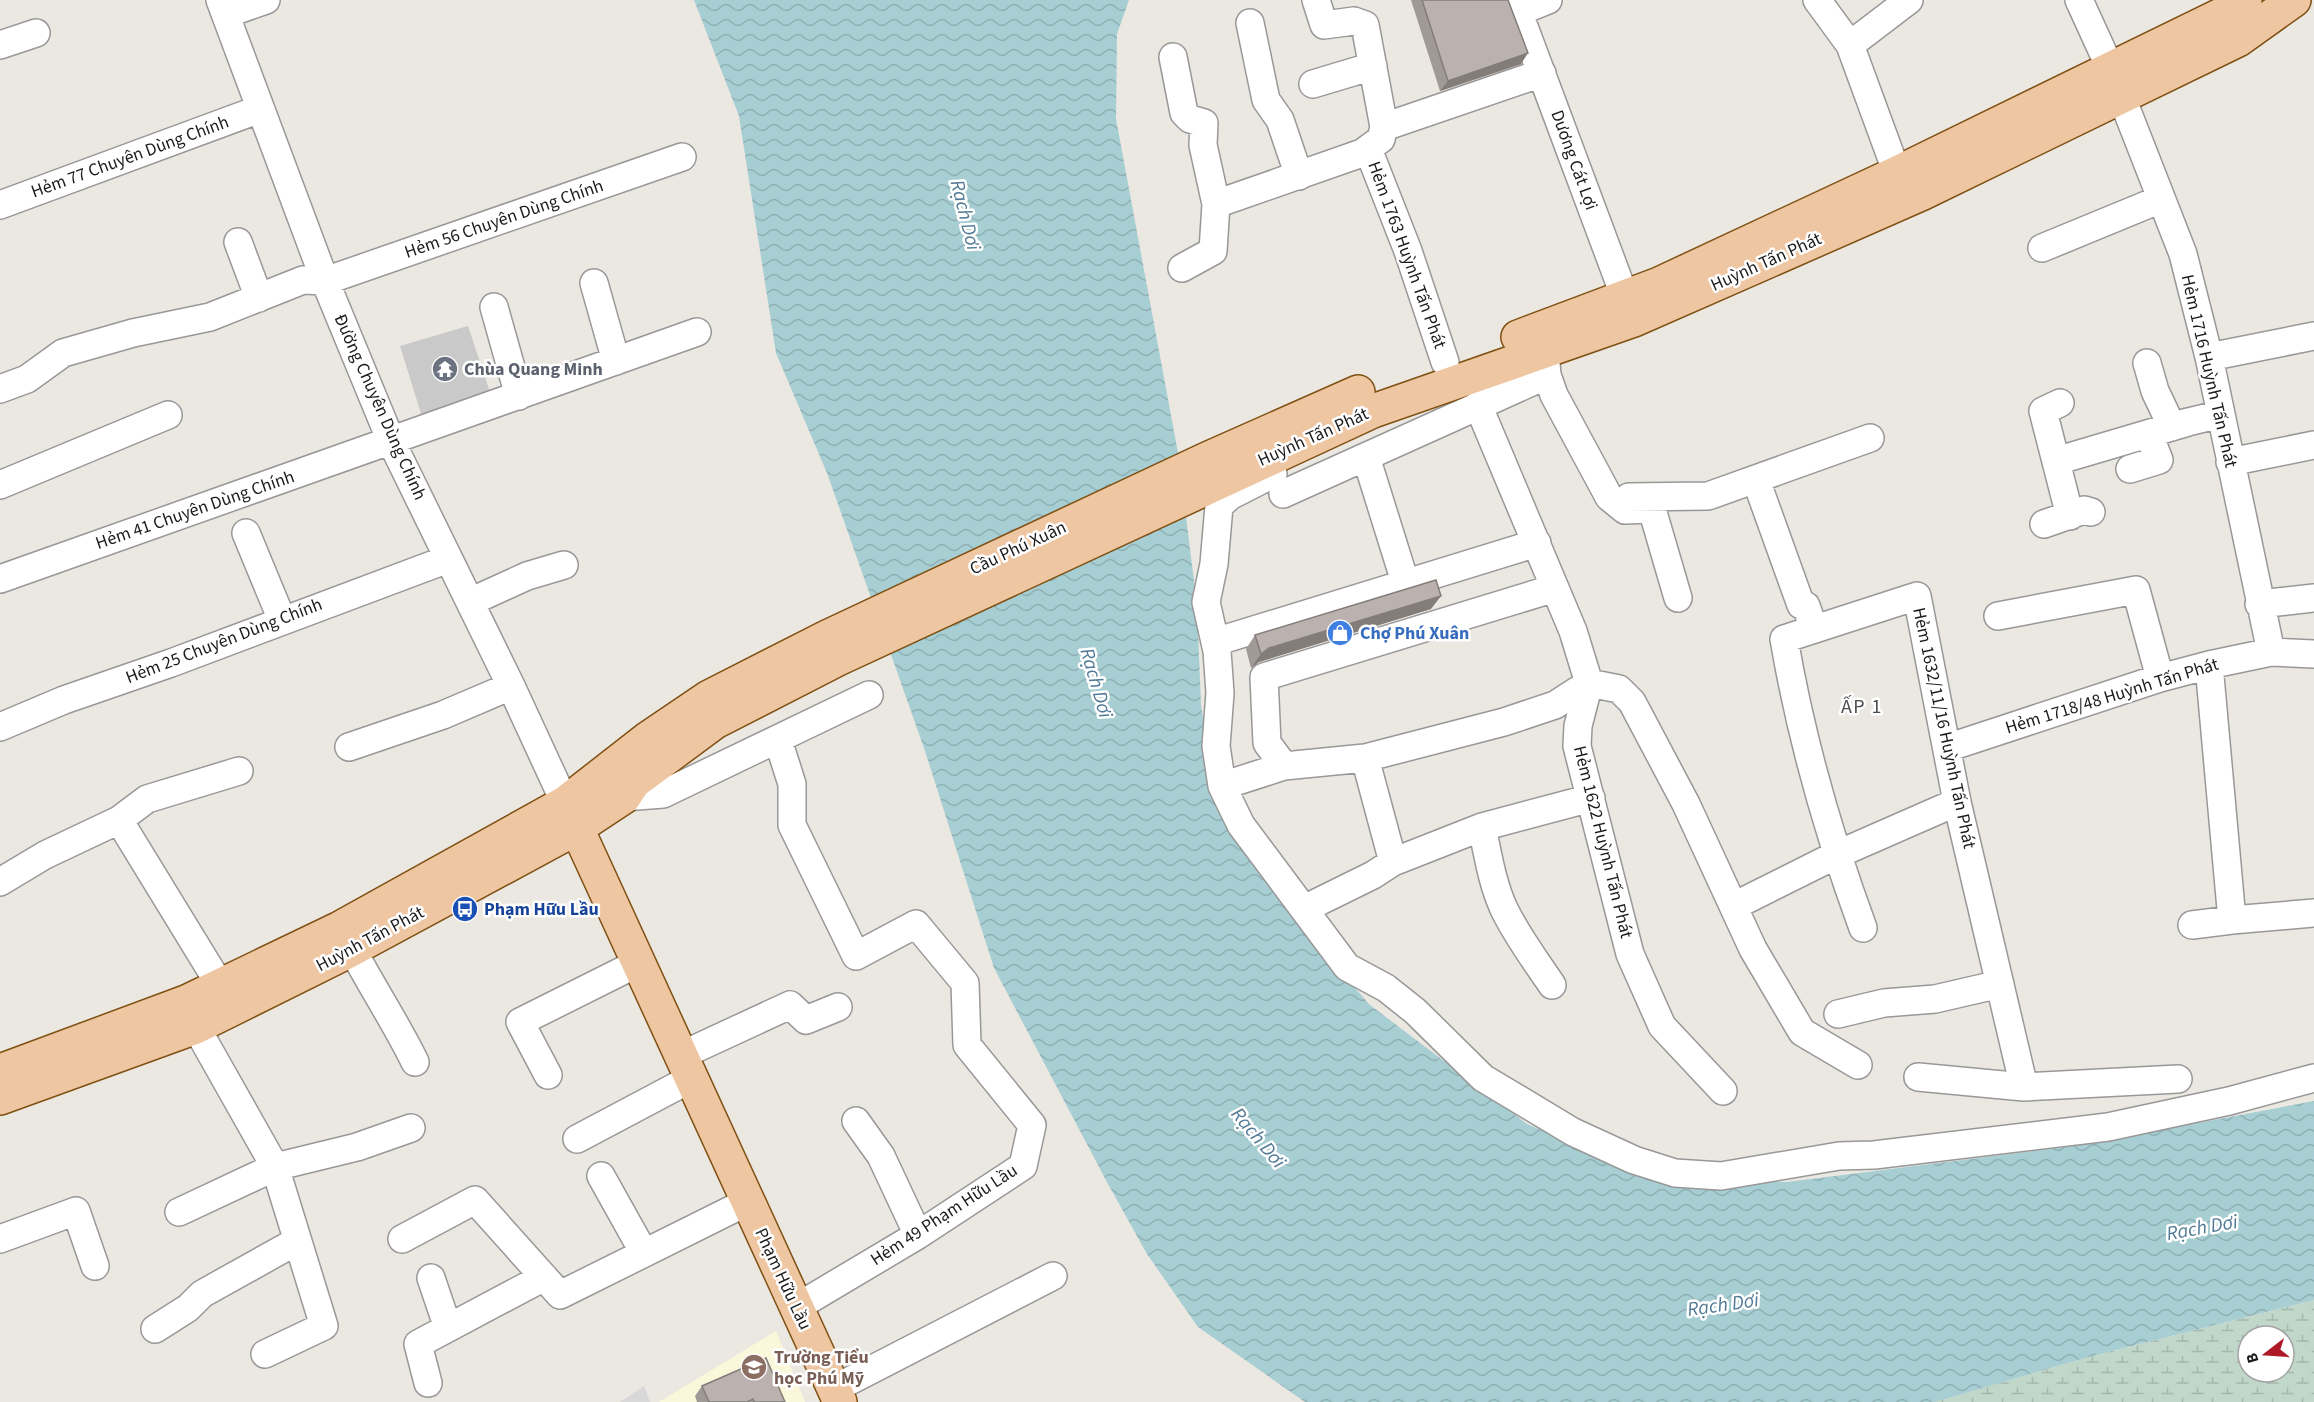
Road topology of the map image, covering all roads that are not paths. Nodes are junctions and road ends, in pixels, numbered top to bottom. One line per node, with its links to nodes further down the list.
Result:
1 (266, 0): 10 (street)
2 (1316, 0): 16 (street, Hẻm 1763 Huỳnh Tấn Phát)
3 (1548, 0): 9 (street)
4 (1816, 0): 14 (street)
5 (1909, 0): 14 (street)
6 (2079, 0): 19 (street, Hẻm 1716 Huỳnh Tấn Phát)
7 (2245, 0): 19 (main road, Huỳnh Tấn Phát)
8 (2294, 0): 19 (main road, Huỳnh Tấn Phát)
9 (1516, 6): 17 (street, Dương Cát Lợi)
10 (223, 7): 20 (street, Đường Chuyên Dùng Chính)
11 (1250, 23): 24 (street)
12 (36, 33): 13 (street)
13 (0, 45)
14 (1850, 45): 23 (street)
15 (1173, 57): 26 (street)
16 (1373, 66): 18 (street); 21 (street, Hẻm 1763 Huỳnh Tấn Phát)
17 (1542, 73): 21 (street); 35 (street, Dương Cát Lợi)
18 (1313, 84)
19 (2117, 84): 23 (main road, Huỳnh Tấn Phát); 25 (street, Hẻm 1716 Huỳnh Tấn Phát); 35 (main road, Huỳnh Tấn Phát)
20 (260, 109): 27 (street, Hẻm 77 Chuyên Dùng Chính); 31 (street, Đường Chuyên Dùng Chính)
21 (1376, 138): 24 (street); 42 (street, Hẻm 1763 Huỳnh Tấn Phát)
22 (682, 157): 31 (street, Hẻm 56 Chuyên Dùng Chính)
23 (1897, 173): 35 (main road, Huỳnh Tấn Phát)
24 (1299, 176): 26 (street)
25 (2161, 198): 29 (street); 38 (street, Hẻm 1716 Huỳnh Tấn Phát)
26 (1216, 204): 30 (street)
27 (0, 205)
28 (238, 242): 33 (street)
29 (2042, 248)
30 (1182, 268)
31 (325, 280): 33 (street, Hẻm 56 Chuyên Dùng Chính); 51 (street, Đường Chuyên Dùng Chính)
32 (594, 283): 39 (street)
33 (259, 298): 43 (street, Hẻm 56 Chuyên Dùng Chính)
34 (494, 307): 44 (street)
35 (1629, 309): 40 (main road, Huỳnh Tấn Phát); 42 (main road, Huỳnh Tấn Phát)
36 (697, 332): 39 (street, Hẻm 41 Chuyên Dùng Chính)
37 (2314, 336): 38 (street)
38 (2209, 357): 47 (street, Hẻm 1716 Huỳnh Tấn Phát)
39 (616, 361): 44 (street, Hẻm 41 Chuyên Dùng Chính)
40 (1546, 363): 42 (main road, Huỳnh Tấn Phát); 46 (street, Huỳnh Tấn Phát); 61 (street)
41 (2147, 363): 49 (street)
42 (1446, 373): 56 (main road, Huỳnh Tấn Phát); 77 (street)
43 (0, 389)
44 (519, 396): 51 (street, Hẻm 41 Chuyên Dùng Chính)
45 (2060, 403): 54 (street)
46 (1478, 405): 53 (street, Huỳnh Tấn Phát); 64 (street)
47 (2221, 414): 49 (street); 55 (street, Hẻm 1716 Huỳnh Tấn Phát)
48 (168, 415): 59 (street)
49 (2161, 430): 54 (street); 57 (street)
50 (1870, 438): 58 (street)
51 (391, 441): 65 (street, Đường Chuyên Dùng Chính); 67 (street, Hẻm 41 Chuyên Dùng Chính)
52 (2314, 445): 55 (street)
53 (1366, 457): 60 (street, Huỳnh Tấn Phát); 68 (street)
54 (2056, 461): 62 (street)
55 (2230, 462): 73 (street, Hẻm 1716 Huỳnh Tấn Phát)
56 (1213, 469): 78 (main road, Cầu Phú Xuân)
57 (2130, 469)
58 (1756, 480): 61 (street); 76 (street)
59 (0, 485)
60 (1283, 494)
61 (1610, 497): 70 (street)
62 (2044, 524)
63 (246, 533): 75 (street)
64 (1537, 543): 68 (street); 69 (street)
65 (448, 559): 72 (street, Đường Chuyên Dùng Chính); 75 (street, Hẻm 25 Chuyên Dùng Chính)
66 (564, 565): 72 (street)
67 (0, 579)
68 (1406, 585): 77 (street)
69 (1555, 588): 83 (street); 91 (street)
70 (1678, 598)
71 (2314, 598): 73 (street)
72 (470, 602): 84 (street, Đường Chuyên Dùng Chính)
73 (2259, 604): 79 (street, Hẻm 1716 Huỳnh Tấn Phát)
74 (1998, 616): 82 (street)
75 (282, 620): 86 (street, Hẻm 25 Chuyên Dùng Chính)
76 (1814, 630): 89 (street, Hẻm 1632/11/16 Huỳnh Tấn Phát); 100 (street)
77 (1215, 642): 93 (street)
78 (833, 648): 94 (main road, Huỳnh Tấn Phát); 97 (main road, Huỳnh Tấn Phát)
79 (2271, 652): 80 (street, Hẻm 1718/48 Huỳnh Tấn Phát); 81 (street, Hẻm 1718/48 Huỳnh Tấn Phát)
80 (2314, 654)
81 (2209, 665): 82 (street, Hẻm 1718/48 Huỳnh Tấn Phát); 106 (street)
82 (2160, 678): 89 (street, Hẻm 1718/48 Huỳnh Tấn Phát)
83 (1589, 683): 90 (street); 95 (street, Hẻm 1622 Huỳnh Tấn Phát); 103 (street)
84 (511, 686): 88 (street); 97 (street, Đường Chuyên Dùng Chính)
85 (869, 695): 87 (street)
86 (0, 727)
87 (778, 740): 94 (street); 134 (street, Hẻm 49 Phạm Hữu Lầu)
88 (349, 747)
89 (1947, 748): 96 (street, Hẻm 1632/11/16 Huỳnh Tấn Phát)
90 (1365, 758): 91 (street); 101 (street)
91 (1284, 766): 93 (street)
92 (239, 771): 98 (street)
93 (1222, 786): 104 (street)
94 (624, 797): 97 (main road, Huỳnh Tấn Phát)
95 (1591, 798): 99 (street); 126 (street, Hẻm 1622 Huỳnh Tấn Phát)
96 (1957, 802): 100 (street); 111 (street, Hẻm 1632/11/16 Huỳnh Tấn Phát)
97 (571, 816): 109 (main road, Huỳnh Tấn Phát); 110 (main road, Phạm Hữu Lầu); 112 (main road, Huỳnh Tấn Phát)
98 (118, 820): 102 (street); 112 (street)
99 (1482, 827): 101 (street); 113 (street)
100 (1836, 855): 103 (street); 108 (street)
101 (1393, 862): 104 (street)
102 (0, 882)
103 (1734, 906): 118 (street)
104 (1304, 909): 122 (street)
105 (2314, 913): 106 (street)
106 (2232, 920): 107 (street)
107 (2192, 925)
108 (1863, 928)
109 (352, 949): 116 (main road, Huỳnh Tấn Phát); 117 (street)
110 (638, 963): 119 (main road, Phạm Hữu Lầu); 120 (street)
111 (2000, 984): 115 (street); 125 (street, Hẻm 1632/11/16 Huỳnh Tấn Phát)
112 (220, 985): 124 (main road, Huỳnh Tấn Phát)
113 (1552, 985)
114 (838, 1007): 119 (street)
115 (1838, 1014)
116 (196, 1027): 124 (main road, Huỳnh Tấn Phát); 130 (street)
117 (415, 1062)
118 (1858, 1065)
119 (687, 1067): 129 (street); 132 (main road, Phạm Hữu Lầu)
120 (548, 1075)
121 (1918, 1077): 125 (street)
122 (2314, 1078)
123 (2178, 1079): 125 (street)
124 (1, 1087)
125 (2024, 1087)
126 (1723, 1091)
127 (856, 1121): 134 (street)
128 (411, 1128): 130 (street)
129 (578, 1138)
130 (275, 1167): 133 (street); 137 (street)
131 (601, 1176): 138 (street)
132 (747, 1202): 138 (street); 143 (main road, Phạm Hữu Lầu)
133 (179, 1212)
134 (918, 1235): 143 (street, Hẻm 49 Phạm Hữu Lầu)
135 (0, 1239): 139 (street)
136 (402, 1239): 141 (street)
137 (297, 1241): 145 (street); 146 (street)
138 (644, 1253): 141 (street)
139 (95, 1266)
140 (1053, 1276): 148 (street)
141 (544, 1277): 144 (street)
142 (431, 1278): 144 (street)
143 (797, 1307): 148 (main road, Phạm Hữu Lầu)
144 (448, 1328): 147 (street)
145 (155, 1329)
146 (265, 1354)
147 (428, 1383)
148 (837, 1396)

